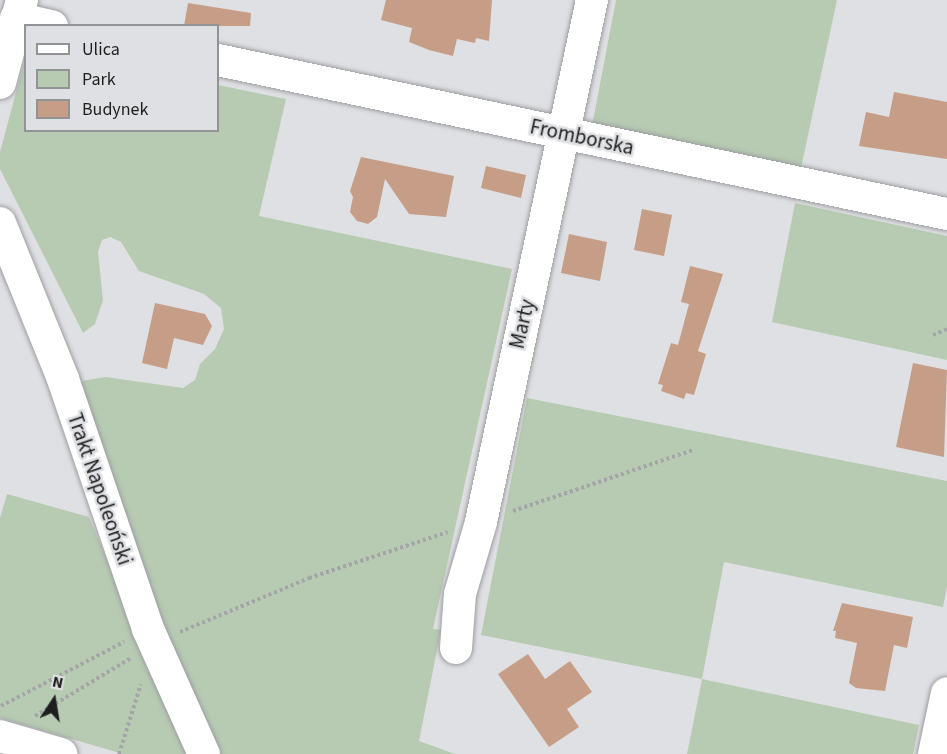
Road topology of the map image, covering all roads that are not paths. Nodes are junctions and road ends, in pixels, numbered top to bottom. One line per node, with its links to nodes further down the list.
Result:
1 (591, 0): 6 (street, Marty)
2 (19, 9): 3 (street); 5 (street)
3 (48, 24)
4 (219, 60): 6 (street, Fromborska)
5 (0, 83)
6 (565, 134): 7 (street, Fromborska); 9 (street, Marty)
7 (947, 213)
8 (0, 223): 13 (street, Trakt Napoleoński)
9 (456, 648)
10 (947, 693): 14 (street)
11 (0, 736): 12 (street)
12 (61, 754)
13 (204, 754)
14 (934, 754)

